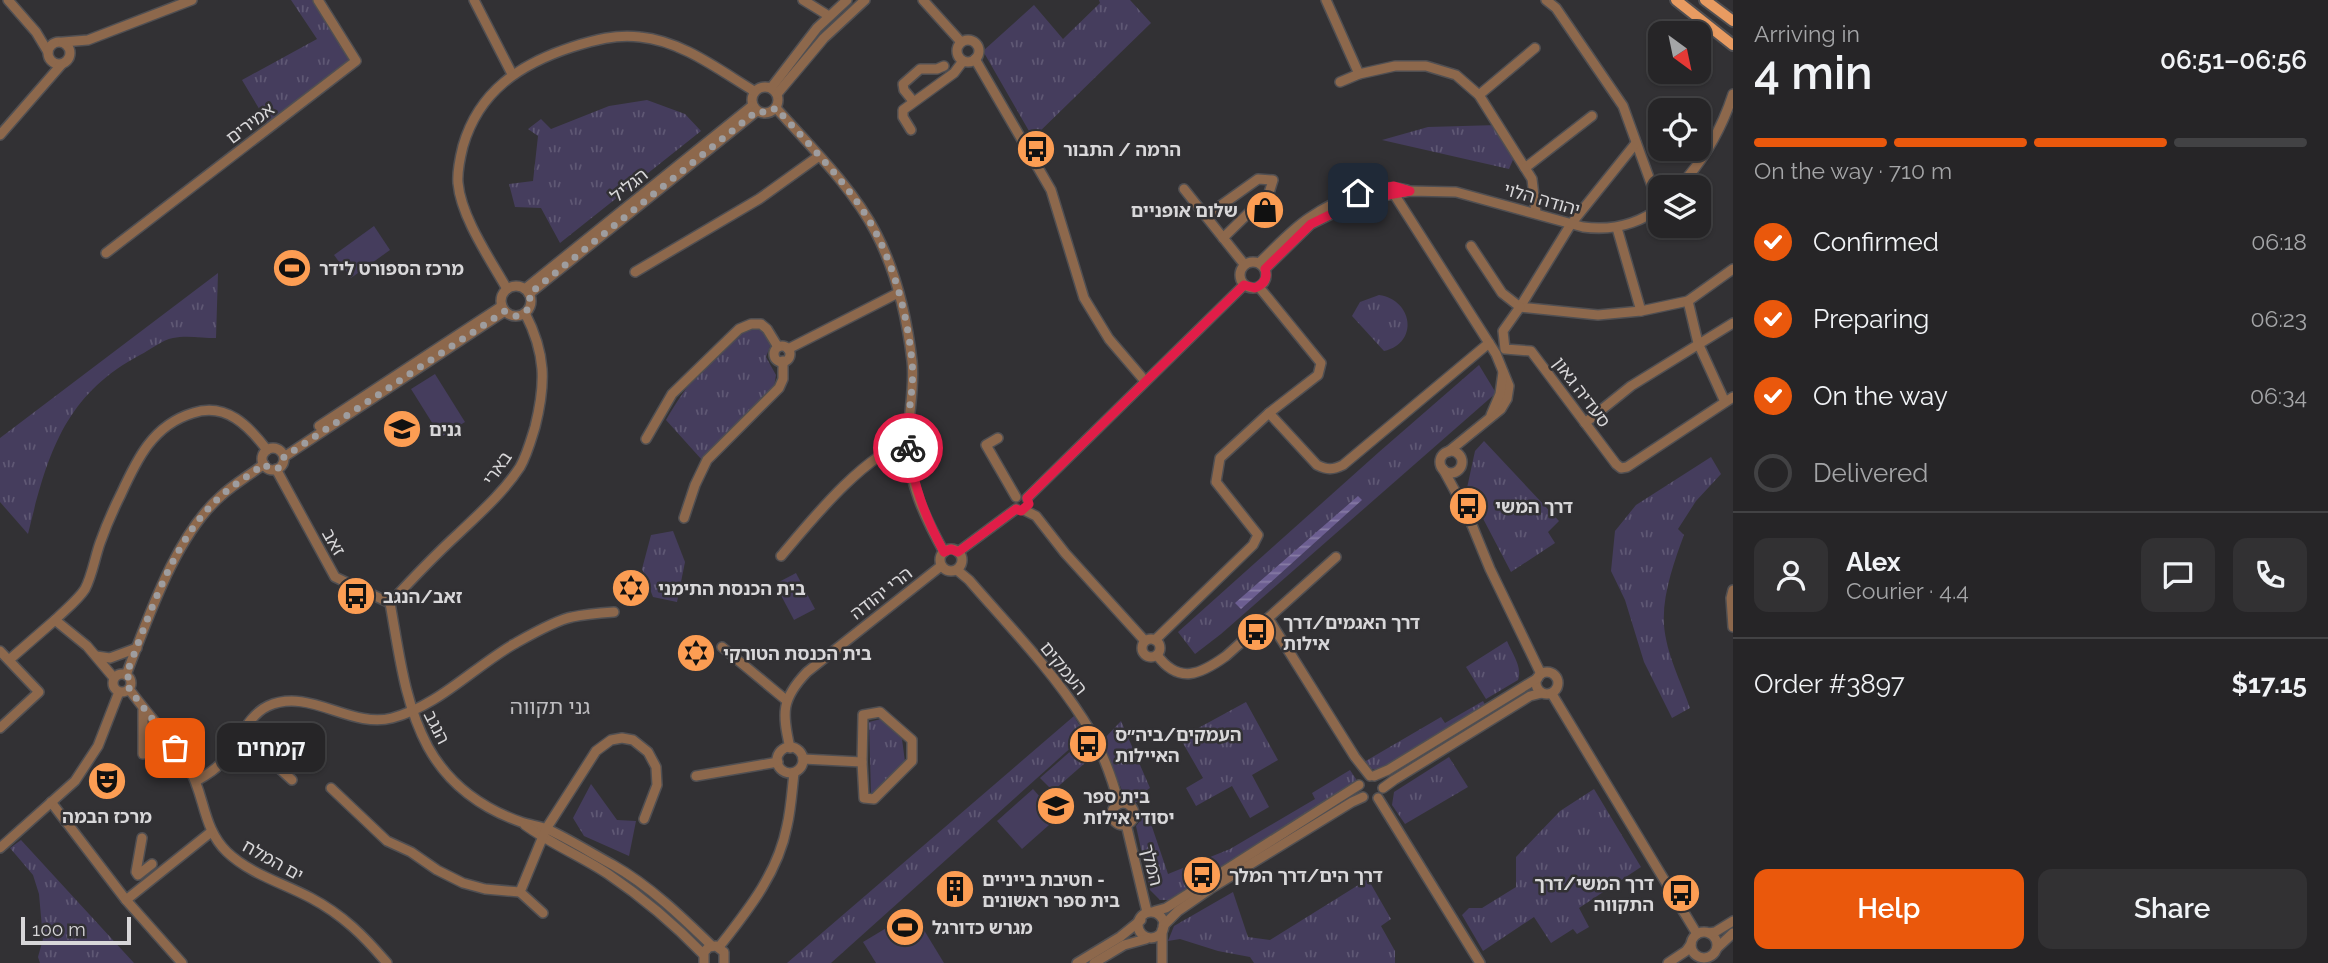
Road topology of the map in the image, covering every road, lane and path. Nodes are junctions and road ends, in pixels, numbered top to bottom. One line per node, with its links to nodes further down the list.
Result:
1 (8, 0): 15 (street)
2 (192, 0): 16 (street)
3 (318, 0): 56 (street, אמירים)
4 (474, 0): 27 (street)
5 (803, 0): 13 (street)
6 (847, 0): 13 (street)
7 (865, 0): 32 (street)
8 (923, 0): 18 (street)
9 (1326, 0): 28 (street)
10 (1546, 0): 41 (street)
11 (1676, 0): 19 (main road)
12 (1705, 0): 14 (main road)
13 (829, 16): 32 (street)
14 (1733, 21)
15 (36, 32): 17 (street); 21 (street)
16 (94, 38): 17 (street); 22 (street)
17 (61, 42): 21 (street); 22 (street)
18 (961, 42): 23 (street); 24 (street)
19 (1733, 45)
20 (1535, 48): 33 (street)
21 (48, 55): 25 (street); 30 (street)
22 (70, 58): 25 (street)
23 (975, 59): 24 (street); 75 (street)
24 (963, 61): 35 (street)
25 (61, 65): 30 (street)
26 (944, 66): 35 (street)
27 (512, 74): 31 (street); 63 (street)
28 (1359, 74): 29 (street); 33 (street)
29 (1340, 82)
30 (41, 86): 40 (street)
31 (754, 91): 32 (street); 36 (street)
32 (774, 91): 37 (street)
33 (1479, 95): 43 (street)
34 (1732, 100): 44 (street)
35 (913, 101): 39 (street)
36 (755, 108): 37 (street); 64 (street, הגליל)
37 (776, 108): 42 (street)
38 (1592, 116): 43 (street)
39 (911, 130)
40 (0, 135)
41 (1636, 143): 45 (street); 52 (street)
42 (819, 156): 60 (street); 65 (street)
43 (1525, 168): 49 (street)
44 (1689, 175)
45 (1648, 176)
46 (1184, 189): 50 (street)
47 (1410, 191): 48 (street); 49 (street, יהודה הלוי); 58 (street)
48 (1394, 194): 58 (street); 72 (street)
49 (1536, 213): 52 (street, יהודה הלוי)
50 (1206, 216): 54 (street); 54 (street)
51 (1648, 216): 53 (street, יהודה הלוי)
52 (1571, 224): 53 (street, יהודה הלוי); 67 (street)
53 (1617, 229): 69 (street)
54 (1223, 238): 57 (street)
55 (1471, 246): 67 (street)
56 (106, 253)
57 (1244, 264): 58 (street); 61 (street)
58 (1262, 266): 62 (street)
59 (1733, 269): 66 (street)
60 (635, 272)
61 (1244, 285): 62 (street); 75 (street)
62 (1259, 286): 77 (street)
63 (507, 289): 64 (street); 68 (street)
64 (527, 292): 70 (street)
65 (898, 293): 74 (street); 82 (street)
66 (1688, 301): 69 (street); 73 (street)
67 (1520, 307): 69 (street); 78 (street, סעדיה גאון)
68 (504, 309): 70 (street); 85 (street)
69 (1641, 312)
70 (525, 313): 102 (street, בארי)
71 (1733, 323): 73 (street)
72 (1489, 343): 77 (street); 79 (street)
73 (1698, 343): 76 (street); 78 (street)
74 (783, 348): 81 (street); 94 (street)
75 (1145, 381): 91 (street)
76 (1729, 400): 78 (street, סעדיה גאון)
77 (1269, 413): 107 (street)
78 (1585, 423)
79 (1469, 435): 84 (street); 87 (street)
80 (998, 438): 90 (street)
81 (646, 439)
82 (907, 443): 95 (street); 97 (street)
83 (268, 450): 85 (street); 86 (street); 105 (street)
84 (1448, 452): 87 (street); 89 (street)
85 (282, 454): 88 (street)
86 (264, 464): 88 (street); 109 (street)
87 (1460, 464): 89 (street); 92 (street)
88 (276, 469): 102 (street, זאב)
89 (1443, 469): 92 (street)
90 (1016, 497): 91 (street); 93 (street)
91 (1027, 498): 93 (street)
92 (1459, 498): 115 (street)
93 (1020, 510): 96 (street); 107 (street)
94 (684, 518)
95 (944, 552): 96 (street); 99 (street)
96 (958, 552): 100 (street)
97 (781, 556)
98 (1336, 557): 104 (street)
99 (941, 566): 100 (street); 120 (street, הרי יהודה)
100 (957, 570): 142 (street, העמקים)
101 (1733, 590): 106 (street)
102 (390, 603): 122 (street, הנגב)
103 (614, 612): 122 (street)
104 (1268, 618): 111 (street); 127 (street)
105 (55, 620): 112 (street); 113 (street)
106 (1733, 627)
107 (1150, 641): 111 (street); 111 (street)
108 (722, 647): 120 (street)
109 (136, 648): 112 (street); 114 (street)
110 (0, 650): 113 (street)
111 (1157, 655)
112 (96, 656): 116 (street)
113 (9, 660): 123 (street)
114 (126, 675): 116 (street); 117 (street)
115 (1539, 676): 119 (street); 119 (street); 133 (street)
116 (114, 678): 118 (street)
117 (129, 689): 118 (street); 121 (street, ים המלח)
118 (119, 692): 141 (street)
119 (1547, 693): 138 (street); 160 (street)
120 (786, 700): 125 (street)
121 (143, 708): 126 (street); 135 (street, ים המלח)
122 (411, 711): 124 (street); 146 (street, הנגב)
123 (0, 728)
124 (242, 734): 134 (street); 135 (street)
125 (790, 748): 128 (street); 129 (street)
126 (143, 754)
127 (1354, 757): 133 (street); 136 (street)
128 (803, 759): 130 (street); 131 (street)
129 (778, 762): 131 (street); 132 (street)
130 (862, 762): 130 (street)
131 (794, 773): 163 (street)
132 (696, 776)
133 (1372, 776): 136 (street); 138 (street)
134 (292, 780)
135 (195, 781): 145 (street, ים המלח)
136 (1359, 784): 139 (street); 155 (street)
137 (331, 788): 152 (street)
138 (1383, 788): 140 (street)
139 (1363, 797): 140 (street); 157 (street)
140 (1378, 798): 172 (street)
141 (51, 802): 148 (street); 153 (street)
142 (1119, 804): 144 (street); 144 (street)
143 (644, 819): 146 (street)
144 (1126, 824): 155 (street, המלך)
145 (211, 832): 151 (street); 169 (street, ים המלח)
146 (544, 833): 152 (street); 163 (street, הנגב); 166 (street, הנגב)
147 (142, 838): 150 (street)
148 (0, 848)
149 (152, 864): 150 (street)
150 (138, 875): 151 (street)
151 (144, 886): 153 (street)
152 (520, 892): 154 (street)
153 (126, 900): 168 (street)
154 (543, 913)
155 (1148, 915): 157 (street); 161 (street); 170 (street)
156 (1733, 921): 158 (street)
157 (1162, 928): 161 (street); 161 (street)
158 (1709, 933): 160 (street); 164 (street)
159 (1733, 933): 164 (street)
160 (1697, 934): 162 (street)
161 (1147, 939): 171 (street)
162 (1691, 944): 165 (street); 173 (street)
163 (716, 947): 166 (street); 167 (street, הנגב)
164 (1717, 948): 165 (street)
165 (1700, 957): 174 (street)
166 (703, 958)
167 (727, 961)
168 (182, 963)
169 (387, 963)
170 (1077, 963)
171 (1094, 963)
172 (1480, 963)
173 (1668, 963)
174 (1687, 963)

